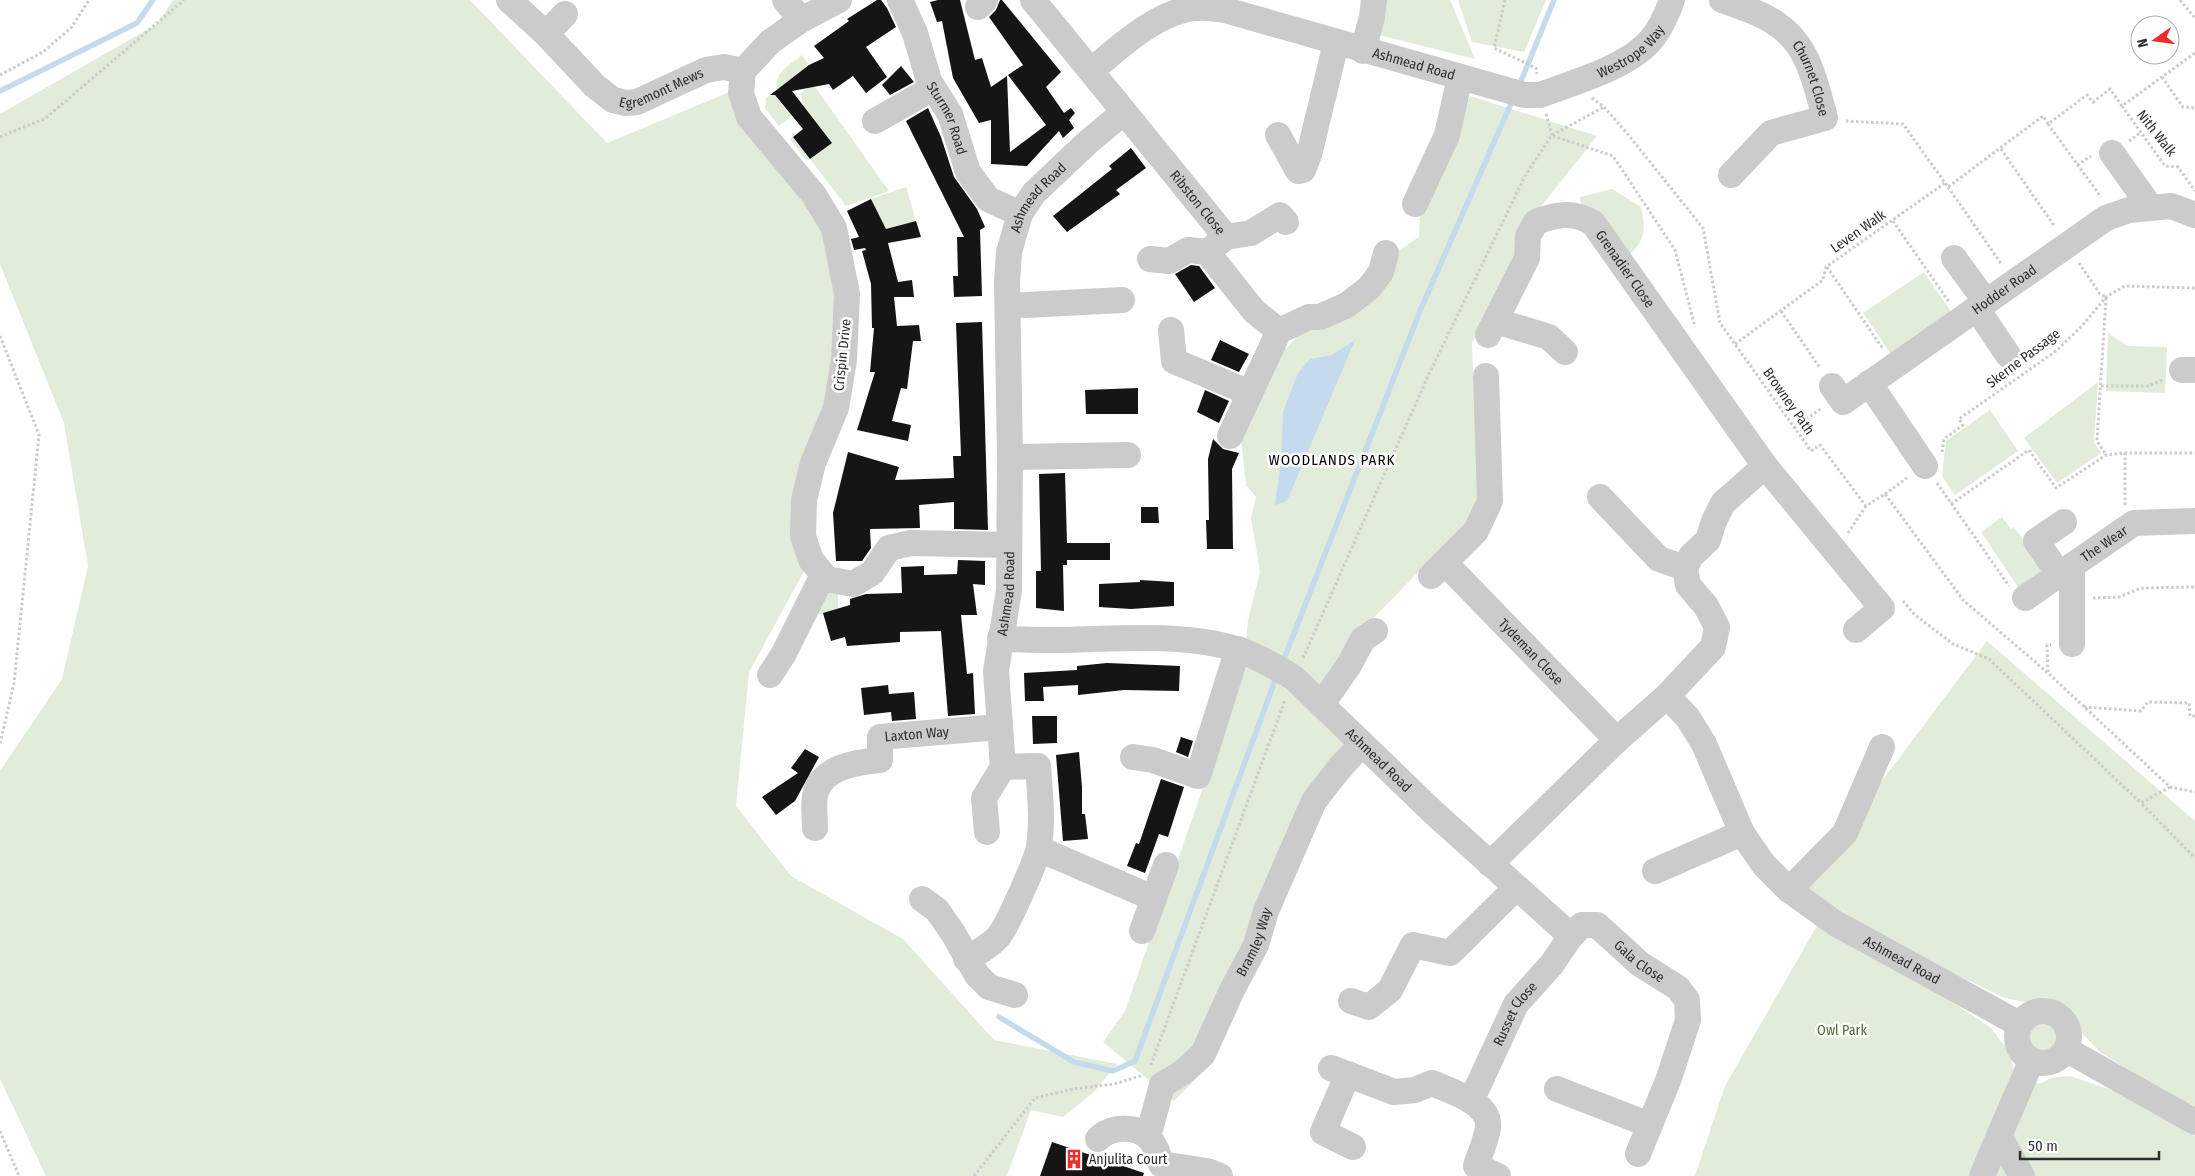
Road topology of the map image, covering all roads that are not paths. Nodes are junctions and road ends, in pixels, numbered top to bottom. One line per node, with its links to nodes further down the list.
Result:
1 (784, 0): 11 (street)
2 (839, 0): 11 (street)
3 (900, 0): 19 (street, Sturmer Road)
4 (1033, 0): 16 (street)
5 (1374, 0): 14 (street)
6 (1672, 0): 18 (street, Westrope Way)
7 (1722, 0): 24 (street, Churnet Close)
8 (1196, 4): 13 (street, Ashmead Road); 16 (street, Ashmead Road)
9 (516, 8): 12 (street, Egremont Mews)
10 (565, 14): 12 (street)
11 (801, 20): 15 (street)
12 (546, 34): 15 (street, Egremont Mews)
13 (1336, 43): 14 (street, Ashmead Road); 22 (street)
14 (1363, 51): 17 (street, Ashmead Road)
15 (743, 71): 56 (street, Crispin Drive)
16 (1090, 71): 20 (street)
17 (1460, 77): 18 (street, Ashmead Road); 25 (street)
18 (1572, 83)
19 (933, 88): 21 (street); 27 (street, Sturmer Road)
20 (1123, 113): 27 (street, Ashmead Road); 30 (street, Ribston Close)
21 (875, 121)
22 (1278, 135)
23 (2112, 153): 26 (street)
24 (1731, 175)
25 (1415, 204)
26 (2151, 208): 28 (street, Hodder Road); 36 (street, Hodder Road)
27 (1020, 214): 35 (street, Ashmead Road)
28 (2195, 215)
29 (1286, 222): 30 (street)
30 (1217, 244): 33 (street); 38 (street, Ribston Close)
31 (1386, 253): 38 (street)
32 (1954, 258): 36 (street)
33 (1150, 259)
34 (1122, 300): 35 (street)
35 (1008, 306): 47 (street, Ashmead Road)
36 (1974, 310): 40 (street); 42 (street, Hodder Road)
37 (1171, 330): 44 (street)
38 (1279, 331): 44 (street)
39 (1565, 352): 48 (street, Grenadier Close)
40 (2008, 355)
41 (1486, 376): 67 (street, Tydeman Close)
42 (1869, 383): 43 (street, Hodder Road); 49 (street)
43 (1836, 391)
44 (1250, 393): 45 (street)
45 (1230, 436)
46 (1128, 454): 47 (street)
47 (1010, 457): 53 (street, Ashmead Road)
48 (1765, 466): 54 (street); 58 (street, Grenadier Close)
49 (1936, 471)
50 (1600, 497): 54 (street)
51 (2195, 521): 55 (street, The Wear)
52 (2064, 522): 55 (street)
53 (1009, 546): 56 (street); 60 (street, Ashmead Road)
54 (1685, 568): 64 (street)
55 (2065, 570): 57 (street, The Wear); 61 (street)
56 (823, 574): 63 (street)
57 (2025, 598)
58 (1856, 630)
59 (1375, 631): 65 (street)
60 (1000, 638): 62 (street, Ashmead Road); 66 (street)
61 (2072, 644)
62 (1238, 649): 65 (street, Ashmead Road); 70 (street)
63 (770, 675)
64 (1667, 696): 67 (street); 74 (street, Ashmead Road)
65 (1322, 704): 68 (street, Ashmead Road)
66 (999, 727): 71 (street); 72 (street, Laxton Way)
67 (1617, 740): 76 (street)
68 (1361, 745): 76 (street, Ashmead Road); 96 (street, Bramley Way)
69 (1882, 747): 80 (street)
70 (1133, 757)
71 (1003, 767): 73 (street); 75 (street)
72 (815, 828)
73 (988, 832)
74 (1742, 833): 78 (street); 80 (street, Ashmead Road)
75 (1039, 849): 81 (street); 85 (street)
76 (1490, 864): 79 (street)
77 (1166, 865): 81 (street)
78 (1655, 871)
79 (1516, 888): 84 (street); 87 (street)
80 (1789, 890): 88 (street, Ashmead Road)
81 (1153, 898): 83 (street)
82 (922, 899): 85 (street)
83 (1142, 931)
84 (1571, 936): 92 (street, Russet Close); 94 (street, Gala Close)
85 (966, 959): 86 (street)
86 (1015, 995)
87 (1351, 1001)
88 (2019, 1024): 89 (street); 90 (street)
89 (2067, 1050): 90 (street); 93 (street)
90 (2031, 1062): 95 (street)
91 (1557, 1089): 94 (street)
92 (1471, 1101): 98 (street); 101 (street)
93 (2195, 1122)
94 (1650, 1125): 99 (street, Gala Close)
95 (1999, 1136): 102 (street); 103 (street)
96 (1148, 1137): 97 (street); 100 (street)
97 (1098, 1139)
98 (1353, 1147)
99 (1638, 1154)
100 (1220, 1176)
101 (1498, 1176)
102 (1982, 1176)
103 (2022, 1176)

